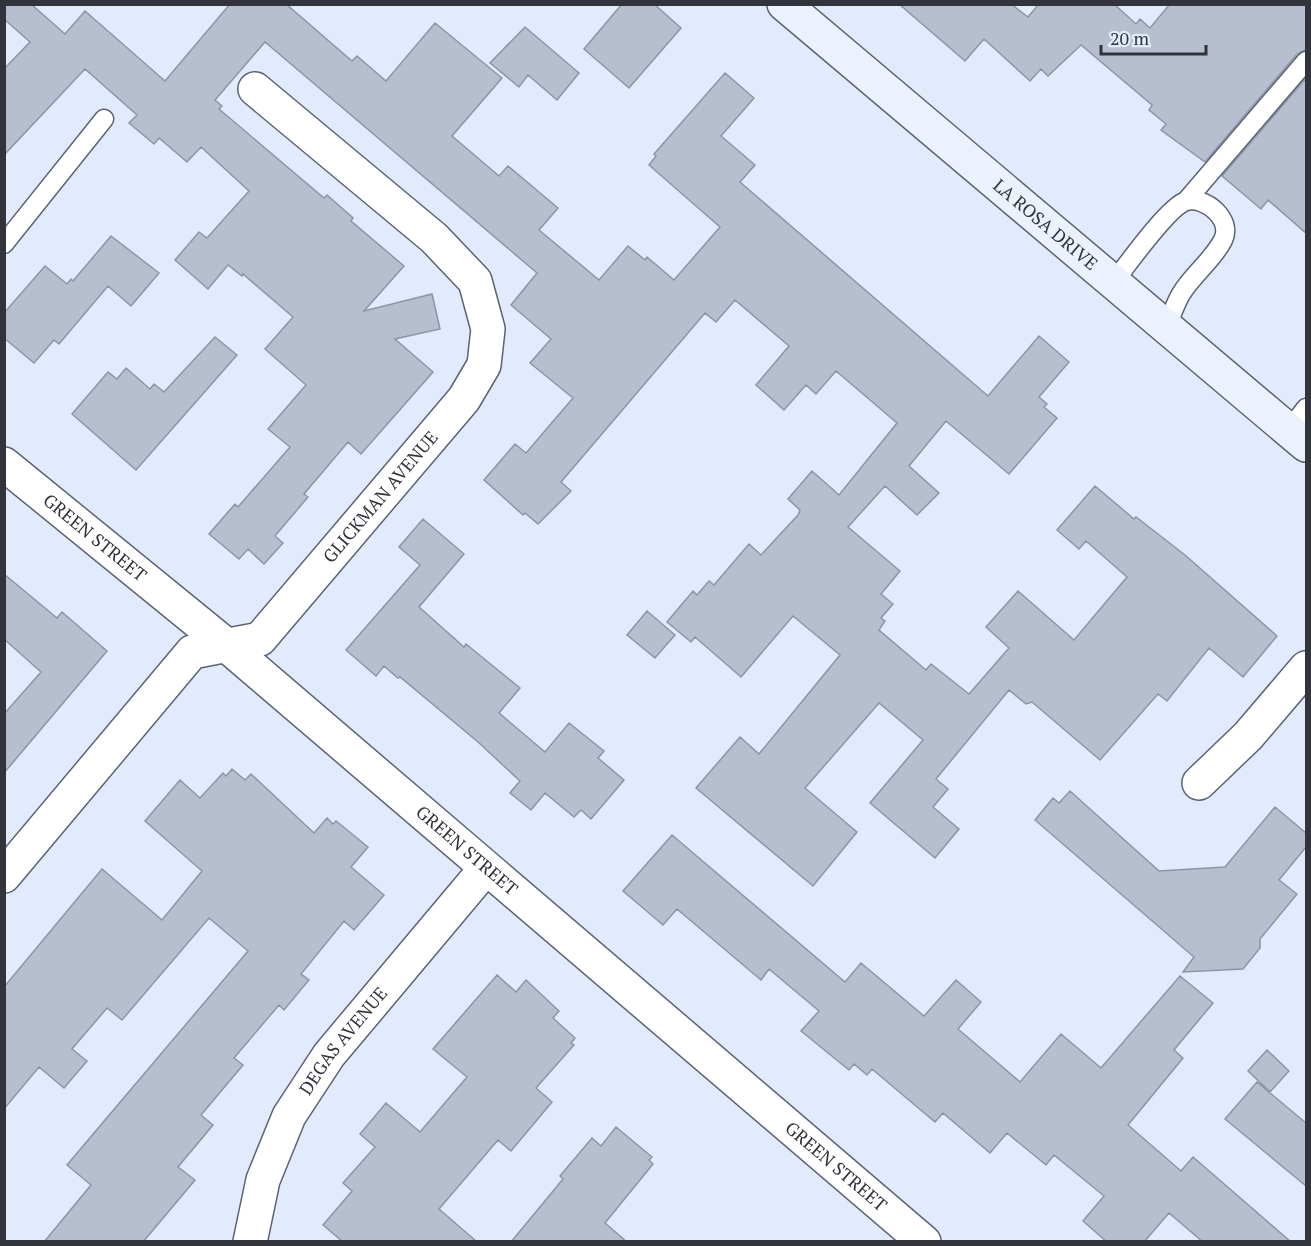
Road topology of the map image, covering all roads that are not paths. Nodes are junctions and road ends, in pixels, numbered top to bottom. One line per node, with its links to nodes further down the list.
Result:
1 (784, 4): 7 (street, LA ROSA DRIVE)
2 (1306, 61): 5 (lane)
3 (255, 90): 11 (street, GLICKMAN AVENUE)
4 (104, 119): 6 (lane)
5 (1186, 201): 7 (lane); 8 (lane)
6 (4, 244)
7 (1113, 282): 8 (street, LA ROSA DRIVE)
8 (1166, 328): 9 (street, LA ROSA DRIVE)
9 (1300, 428)
10 (4, 464): 11 (street, GREEN STREET)
11 (225, 644): 14 (street, GREEN STREET); 15 (street, GLICKMAN AVENUE)
12 (1306, 668): 13 (street)
13 (1199, 783)
14 (486, 868): 16 (street, DEGAS AVENUE); 17 (street, GREEN STREET)
15 (4, 876)
16 (250, 1242)
17 (924, 1242)

